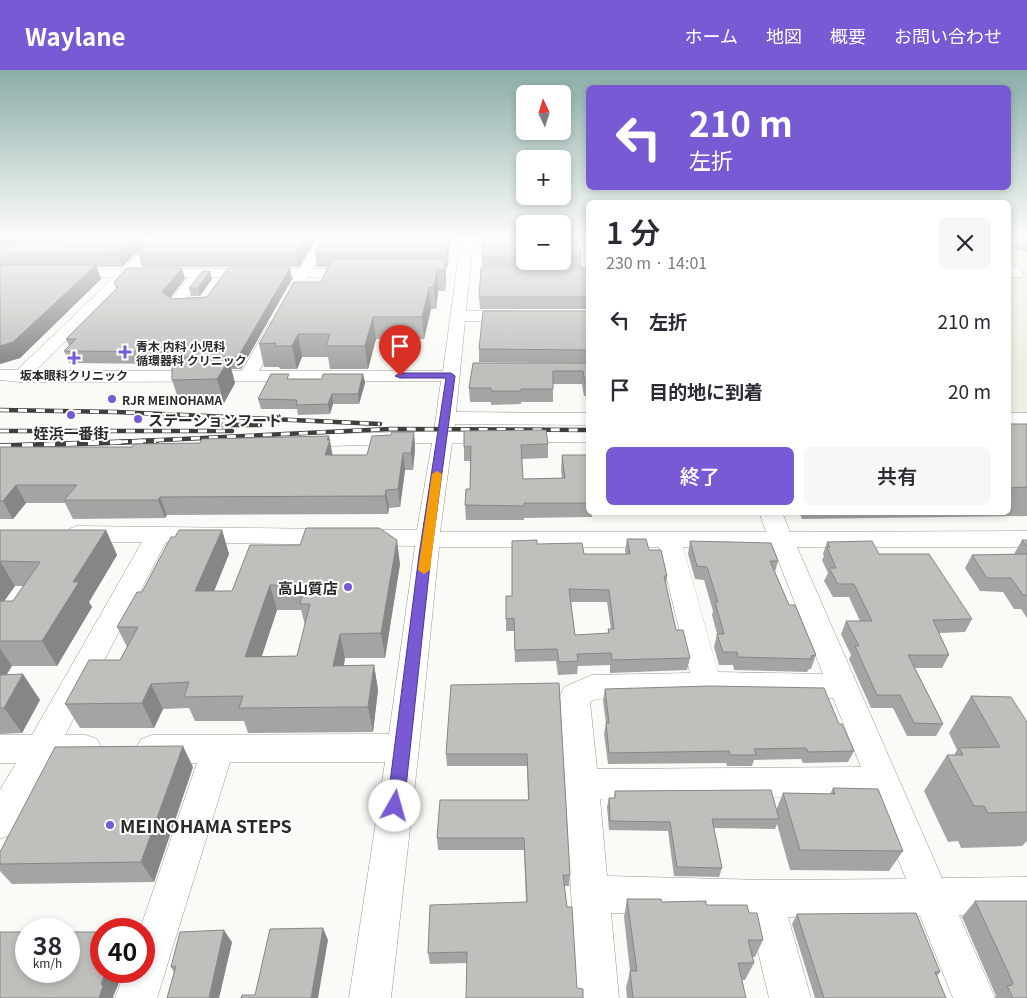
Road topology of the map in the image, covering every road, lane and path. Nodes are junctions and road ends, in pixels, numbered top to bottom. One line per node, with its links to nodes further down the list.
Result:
1 (118, 281): 11 (street)
2 (193, 281): 3 (street)
3 (220, 281)
4 (299, 281): 10 (street)
5 (460, 281): 6 (street)
6 (459, 316): 7 (street); 8 (street)
7 (531, 316)
8 (457, 371): 10 (street); 16 (street)
9 (0, 375): 11 (street)
10 (248, 376): 11 (street)
11 (20, 377): 12 (street)
12 (0, 379)
13 (586, 419): 16 (street)
14 (1011, 419): 15 (street)
15 (1027, 419)
16 (444, 427): 17 (street); 18 (street); 22 (street)
17 (586, 436)
18 (282, 442)
19 (775, 526): 23 (street); 24 (street); 26 (street)
20 (60, 534): 21 (street)
21 (159, 534): 22 (street); 29 (street)
22 (428, 538): 24 (street); 27 (street)
23 (1027, 539)
24 (669, 540): 25 (street)
25 (707, 684): 26 (street); 32 (street)
26 (842, 686): 31 (street)
27 (403, 748): 30 (street); 39 (street)
28 (0, 749): 29 (street)
29 (40, 749): 30 (street); 33 (street)
30 (218, 749): 38 (street)
31 (882, 782): 32 (street); 35 (street)
32 (582, 784): 34 (street)
33 (0, 823)
34 (591, 894): 37 (street); 40 (street)
35 (931, 896): 36 (street); 37 (street); 42 (street)
36 (1027, 896)
37 (764, 899): 41 (street)
38 (136, 998)
39 (370, 998)
40 (598, 998)
41 (790, 998)
42 (974, 998)

